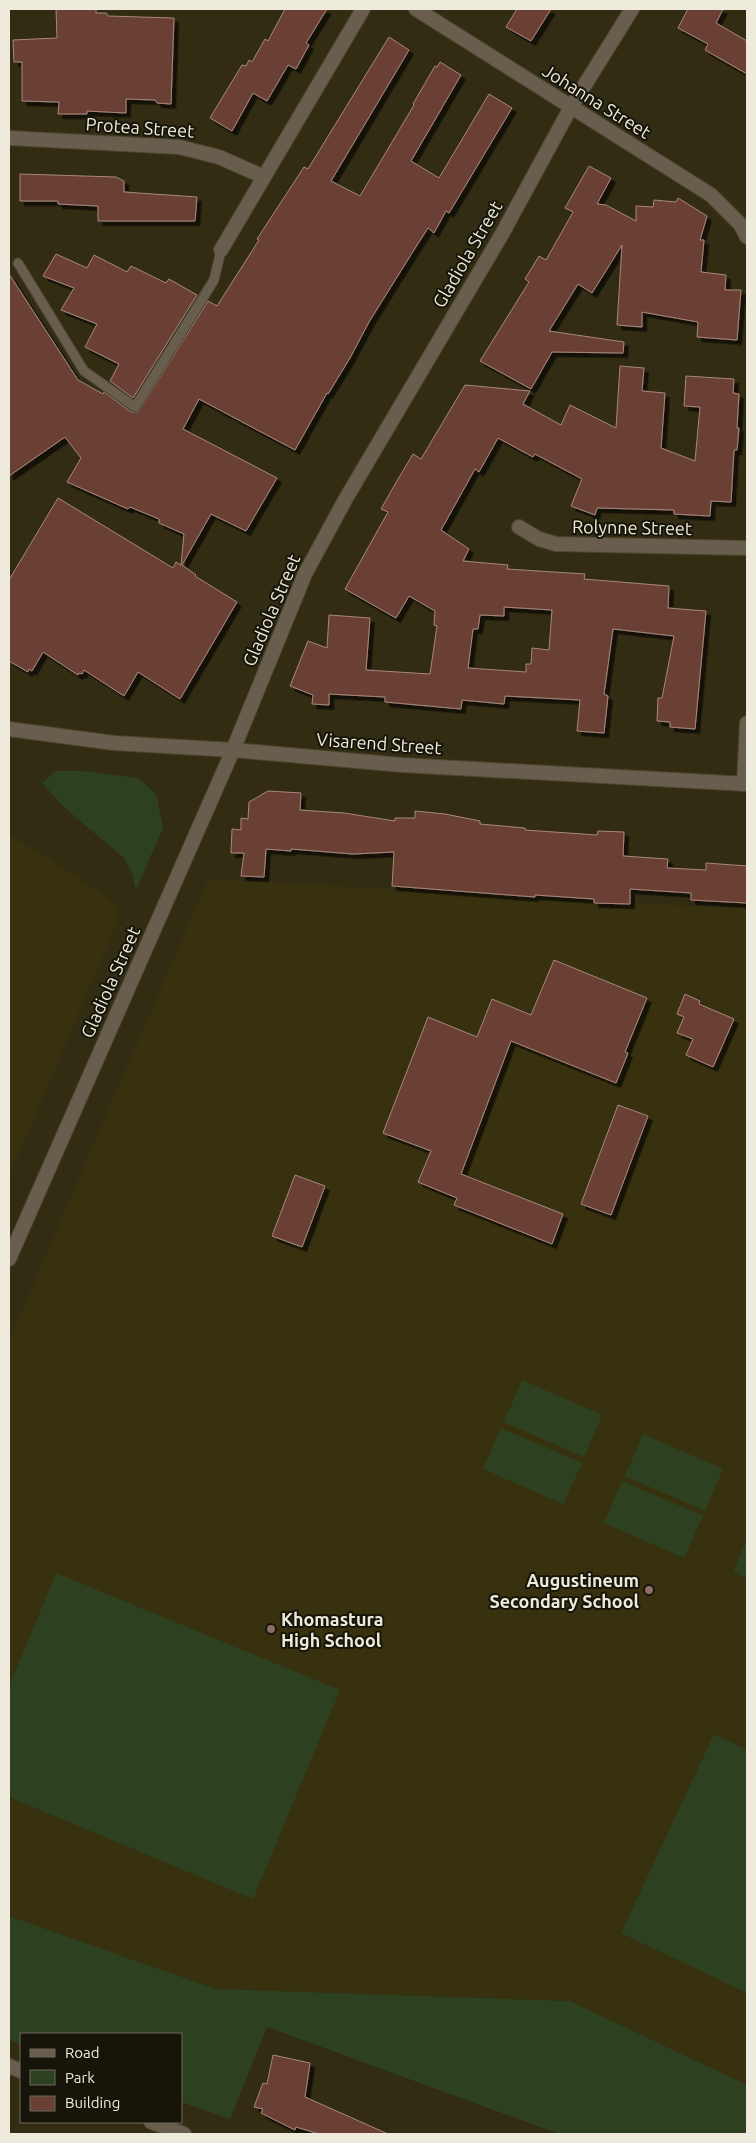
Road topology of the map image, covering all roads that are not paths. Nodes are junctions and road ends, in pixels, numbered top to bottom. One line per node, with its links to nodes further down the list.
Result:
1 (363, 9): 6 (street)
2 (416, 9): 4 (street, Johanna Street)
3 (632, 9): 4 (street, Gladiola Street)
4 (571, 106): 7 (street, Johanna Street); 14 (street, Gladiola Street)
5 (9, 138): 6 (street, Protea Street)
6 (264, 177): 8 (street)
7 (747, 237)
8 (221, 250): 9 (lane)
9 (18, 263)
10 (519, 527): 11 (street, Rolynne Street)
11 (747, 548)
12 (747, 723): 15 (street)
13 (9, 729): 14 (street, Visarend Street)
14 (233, 750): 15 (street, Visarend Street); 16 (street, Gladiola Street)
15 (746, 784)
16 (9, 1259)
17 (153, 2123): 18 (street)
18 (176, 2133)

